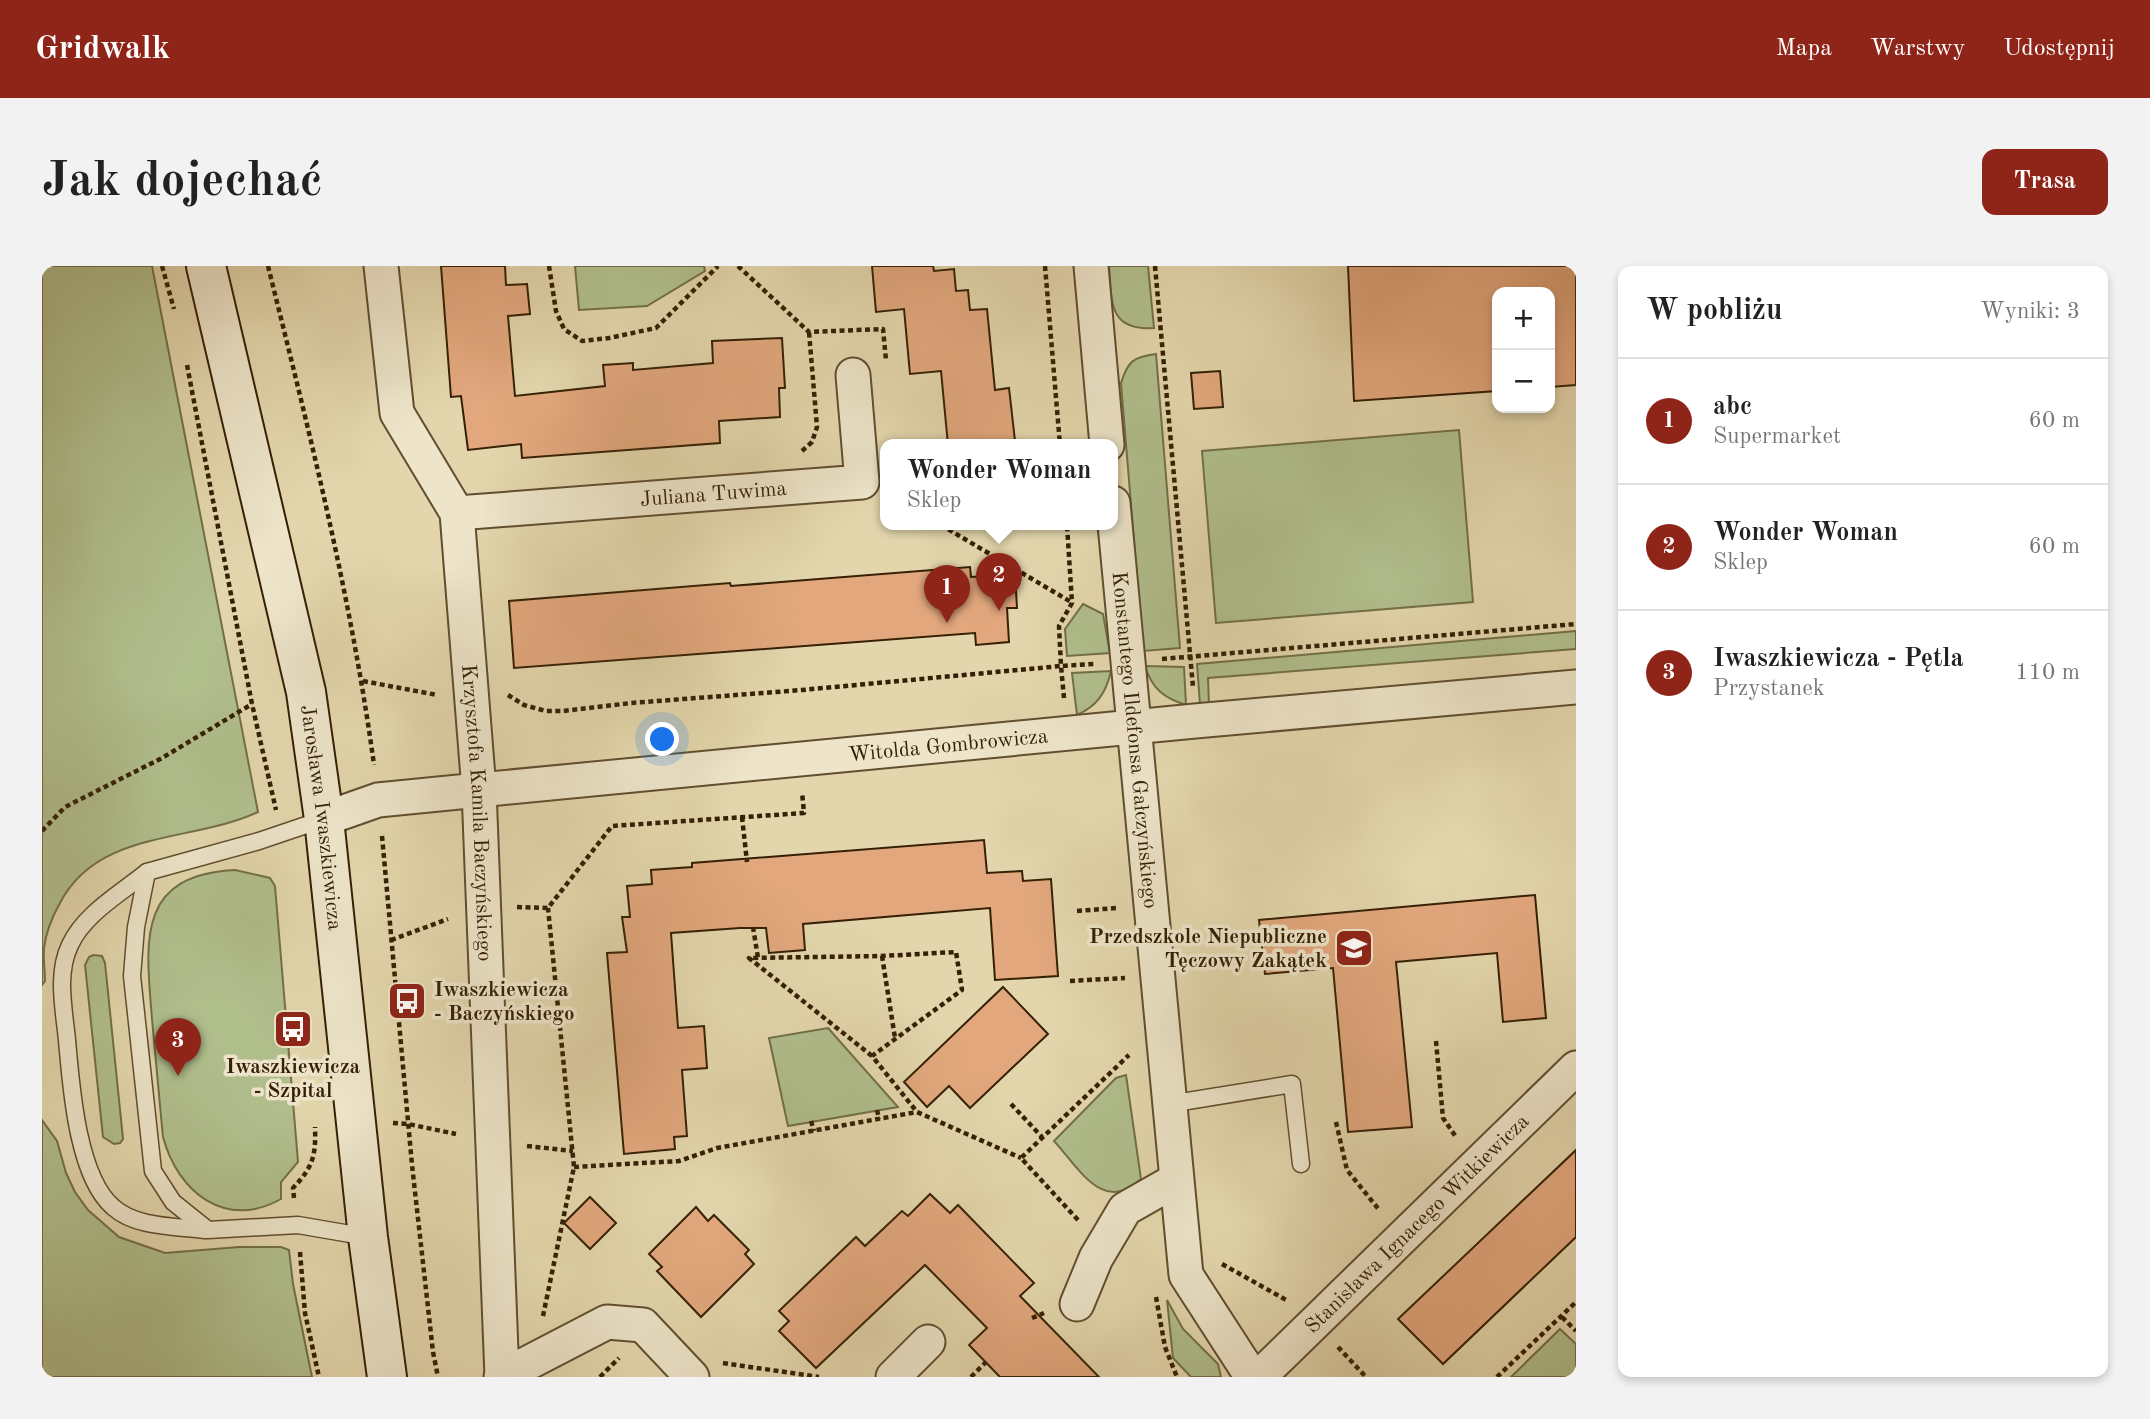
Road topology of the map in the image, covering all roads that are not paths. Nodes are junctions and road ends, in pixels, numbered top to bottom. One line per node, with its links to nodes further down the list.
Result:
1 (206, 266): 11 (street, Jarosława Iwaszkiewicza)
2 (381, 266): 6 (street, Krzysztofa Kamila Baczyńskiego)
3 (1091, 266): 5 (street)
4 (853, 375): 6 (street, Juliana Tuwima)
5 (1106, 439)
6 (457, 513): 10 (street, Krzysztofa Kamila Baczyńskiego)
7 (1115, 530): 9 (street, Konstantego Ildefonsa Gałczyńskiego)
8 (1576, 687): 9 (street, Witolda Gombrowicza)
9 (1133, 728): 10 (street, Witolda Gombrowicza); 14 (street, Konstantego Ildefonsa Gałczyńskiego)
10 (479, 790): 11 (street, Witolda Gombrowicza); 23 (street, Krzysztofa Kamila Baczyńskiego)
11 (324, 819): 12 (lane); 18 (street, Jarosława Iwaszkiewicza)
12 (147, 872): 17 (lane); 17 (lane)
13 (1576, 1068): 26 (street, Stanisława Ignacego Witkiewicza)
14 (1169, 1104): 15 (lane); 16 (street, Konstantego Ildefonsa Gałczyńskiego)
15 (1301, 1164)
16 (1176, 1180): 19 (street); 25 (street, Konstantego Ildefonsa Gałczyńskiego)
17 (208, 1230): 18 (lane)
18 (368, 1237): 22 (street, Jarosława Iwaszkiewicza)
19 (1077, 1304)
20 (928, 1342): 24 (street)
21 (681, 1366): 23 (street)
22 (387, 1377)
23 (502, 1377)
24 (893, 1377)
25 (1252, 1377)
26 (1259, 1377)

